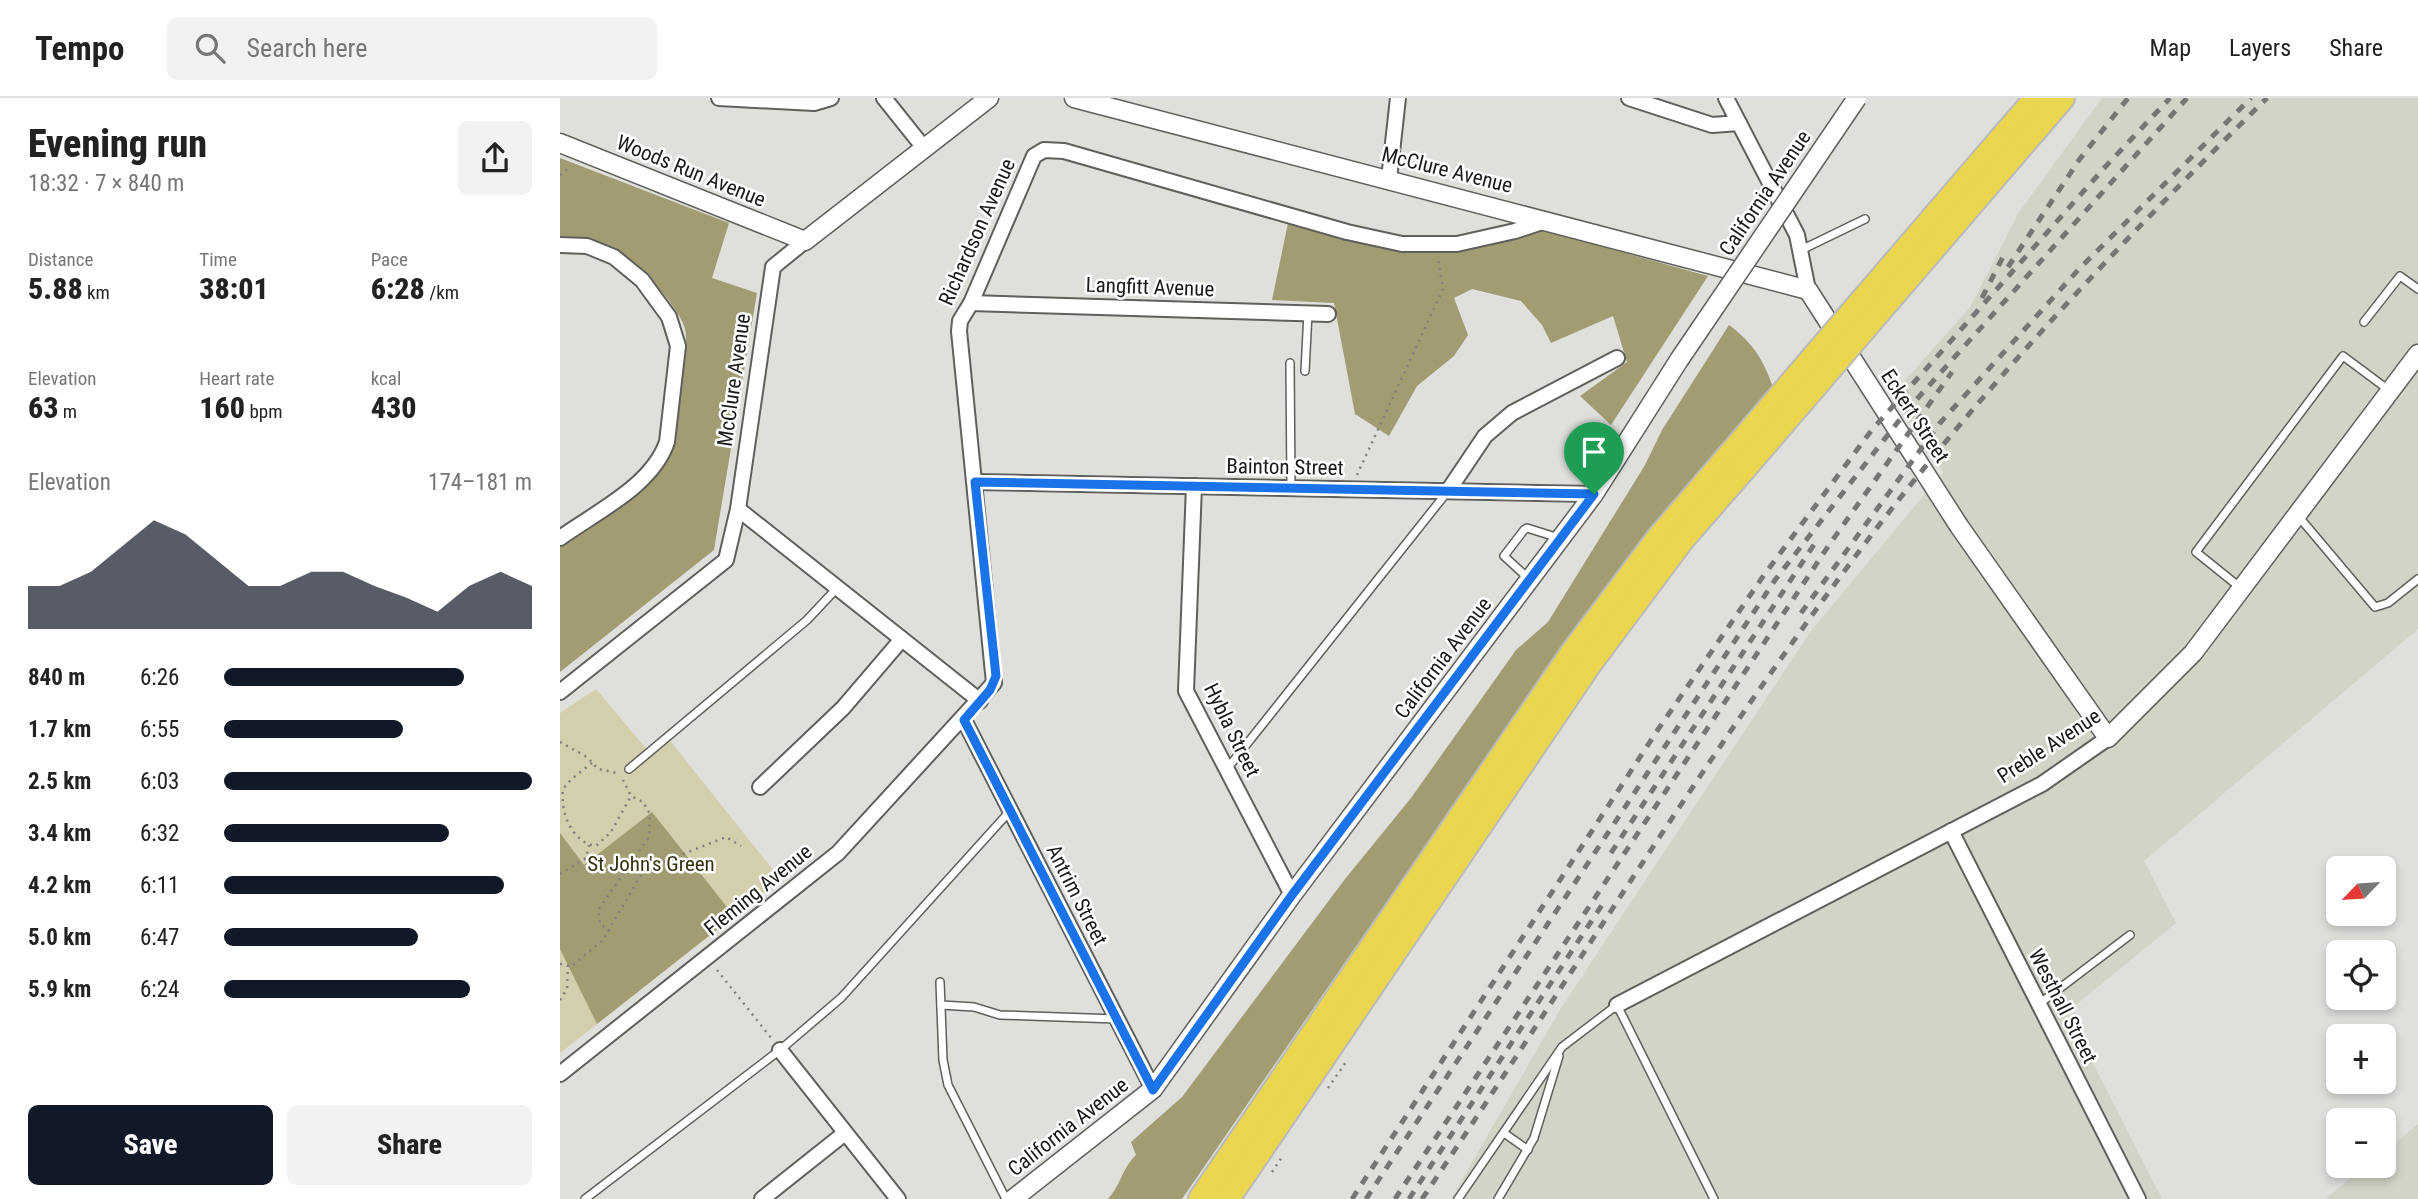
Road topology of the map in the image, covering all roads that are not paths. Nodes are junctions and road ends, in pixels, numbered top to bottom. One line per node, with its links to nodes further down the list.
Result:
1 (719, 98): 2 (street)
2 (831, 98)
3 (884, 98): 14 (street)
4 (989, 98): 14 (street, McClure Avenue)
5 (1074, 98): 16 (street, McClure Avenue)
6 (1398, 98): 16 (street)
7 (1629, 98): 12 (street)
8 (1726, 98): 12 (street, Eckert Street)
9 (1857, 98): 38 (street, California Avenue, bridge)
10 (2037, 98): 15 (highway)
11 (2062, 98): 15 (highway)
12 (1739, 123): 21 (street, Eckert Street)
13 (560, 143): 19 (street, Woods Run Avenue)
14 (924, 148): 19 (street, McClure Avenue)
15 (2006, 149): 33 (highway, bridge)
16 (1389, 179): 18 (street, McClure Avenue)
17 (1864, 219): 21 (lane)
18 (1548, 220): 23 (street, McClure Avenue); 24 (street, Richardson Avenue)
19 (806, 240): 39 (street, McClure Avenue)
20 (560, 245): 41 (street)
21 (1801, 250): 23 (street, Eckert Street)
22 (2418, 289): 27 (lane)
23 (1808, 290): 51 (street, Eckert Street)
24 (971, 303): 25 (street, Langfitt Avenue); 34 (street, Richardson Avenue)
25 (1308, 313): 26 (street, Langfitt Avenue); 31 (lane)
26 (1328, 314)
27 (2364, 322)
28 (2418, 354): 32 (street, Preble Avenue)
29 (1616, 358): 37 (street)
30 (1290, 363): 36 (lane)
31 (1305, 371)
32 (2390, 391): 40 (street, Preble Avenue); 46 (lane)
33 (1738, 460): 76 (highway); 77 (highway)
34 (975, 482): 35 (street, Bainton Street); 49 (street, Richardson Avenue)
35 (1194, 486): 36 (street, Bainton Street); 53 (street, Hybla Street)
36 (1291, 488): 37 (street, Bainton Street)
37 (1448, 491): 38 (street, Bainton Street); 53 (lane)
38 (1594, 494): 42 (street, California Avenue)
39 (738, 509): 45 (street); 48 (street, McClure Avenue)
40 (2298, 515): 44 (lane); 46 (street, Preble Avenue)
41 (560, 538)
42 (1560, 539): 43 (street, California Avenue); 43 (lane)
43 (1529, 579): 57 (street, California Avenue)
44 (2418, 579)
45 (837, 588): 47 (street); 52 (lane)
46 (2242, 590): 51 (street, Preble Avenue)
47 (902, 639): 49 (street); 54 (street)
48 (560, 692)
49 (980, 701): 50 (street, Richardson Avenue)
50 (964, 720): 55 (street, Antrim Street); 66 (street, Fleming Avenue)
51 (2108, 738): 56 (street, Preble Avenue)
52 (629, 769)
53 (1226, 769): 57 (street, Hybla Street)
54 (760, 787)
55 (1011, 811): 63 (street, Antrim Street); 65 (lane)
56 (1951, 831): 60 (street, Westhall Street); 62 (street, Preble Avenue)
57 (1292, 895): 67 (street, California Avenue)
58 (2130, 935): 60 (lane)
59 (940, 982): 61 (lane)
60 (2039, 1004): 81 (street, Westhall Street)
61 (941, 1005): 63 (lane); 74 (lane)
62 (1616, 1005): 64 (lane); 80 (lane)
63 (1117, 1019): 67 (street, Antrim Street)
64 (1562, 1047): 69 (lane); 70 (lane)
65 (780, 1050): 68 (street); 71 (lane)
66 (560, 1074)
67 (1153, 1090): 75 (street, California Avenue)
68 (845, 1133): 72 (street); 73 (street)
69 (1504, 1133): 70 (lane); 78 (lane)
70 (1528, 1150): 79 (lane)
71 (585, 1199)
72 (762, 1199)
73 (898, 1199)
74 (1006, 1199)
75 (1013, 1199)
76 (1201, 1199)
77 (1227, 1199)
78 (1458, 1199)
79 (1499, 1199)
80 (1714, 1199)
81 (2138, 1199)

